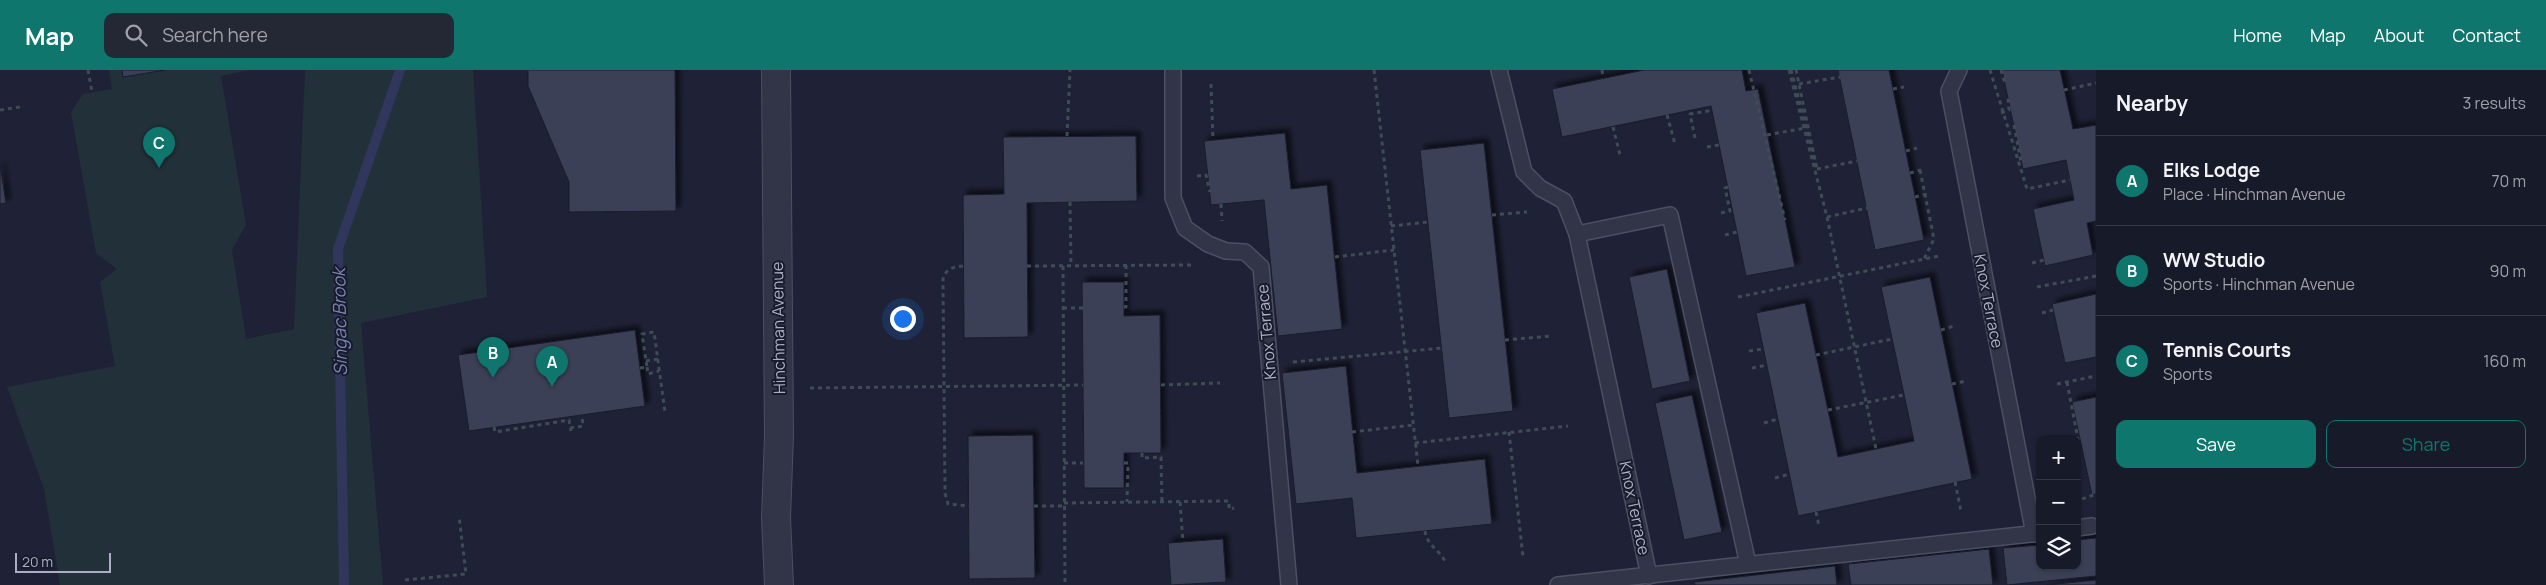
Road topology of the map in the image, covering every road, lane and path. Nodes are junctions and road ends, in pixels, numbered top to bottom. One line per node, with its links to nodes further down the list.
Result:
1 (88, 70): 23 (path)
2 (776, 70): 163 (street, Hinchman Avenue)
3 (1070, 70): 33 (path)
4 (1173, 70): 165 (lane, Knox Terrace)
5 (1374, 70): 63 (path)
6 (1499, 70): 65 (lane, Knox Terrace)
7 (1602, 70): 15 (path)
8 (1749, 70): 60 (path)
9 (1790, 70): 44 (path); 59 (path)
10 (1796, 70): 18 (path)
11 (1959, 70): 154 (lane, Knox Terrace)
12 (1990, 70): 49 (path)
13 (2001, 70): 19 (path)
14 (1840, 77): 18 (path)
15 (1604, 78)
16 (2096, 83): 22 (path)
17 (1211, 84): 36 (path)
18 (1799, 84): 32 (path)
19 (2005, 84)
20 (1904, 87): 21 (path)
21 (1893, 89)
22 (2064, 90)
23 (92, 92)
24 (2008, 97): 28 (path)
25 (20, 107): 27 (path)
26 (1707, 107): 35 (path)
27 (0, 110)
28 (2001, 113)
29 (1667, 115): 37 (path)
30 (2014, 125): 49 (path)
31 (1613, 127): 42 (path)
32 (1808, 127): 34 (path); 44 (path)
33 (1067, 136)
34 (1768, 136)
35 (1695, 138)
36 (1213, 140)
37 (1675, 144)
38 (1719, 145): 39 (path)
39 (1707, 147)
40 (1918, 148): 41 (path)
41 (1906, 151)
42 (1620, 155)
43 (1857, 161): 44 (path)
44 (1817, 169)
45 (1910, 173): 51 (path)
46 (1191, 176): 50 (path)
47 (2070, 180): 49 (path)
48 (1728, 187): 57 (path)
49 (2027, 189)
50 (1210, 192)
51 (1926, 195): 52 (path); 70 (path)
52 (1915, 197)
53 (1070, 202): 77 (path)
54 (1220, 204): 61 (path)
55 (1867, 208): 59 (path)
56 (1528, 212): 58 (path)
57 (1721, 213)
58 (1492, 215)
59 (1827, 217): 79 (path)
60 (1785, 220)
61 (1222, 221)
62 (1428, 222): 63 (path)
63 (1391, 226): 67 (path)
64 (1737, 232): 66 (path)
65 (1577, 234): 160 (lane); 161 (lane, Knox Terrace)
66 (1724, 235)
67 (1394, 250): 69 (path); 96 (path)
68 (1939, 256): 70 (path)
69 (1335, 257)
70 (1924, 259): 79 (path)
71 (2044, 260): 72 (path)
72 (2032, 263)
73 (1201, 265): 78 (path)
74 (963, 266): 116 (path)
75 (1027, 266): 76 (path)
76 (1063, 266): 77 (path); 84 (path)
77 (1071, 266): 78 (path)
78 (1126, 266): 83 (path)
79 (1840, 276): 82 (path); 93 (path)
80 (2096, 276): 81 (path)
81 (2037, 287)
82 (1738, 297)
83 (1124, 307)
84 (1063, 308): 85 (path); 113 (path)
85 (1082, 308)
86 (2053, 310): 87 (path)
87 (2042, 313)
88 (1954, 326): 89 (path)
89 (1941, 330)
90 (1550, 336): 92 (path)
91 (1892, 339): 93 (path)
92 (1505, 340)
93 (1854, 347): 98 (path); 119 (path)
94 (1442, 348): 96 (path)
95 (1763, 349): 97 (path)
96 (1405, 351): 101 (path); 125 (path)
97 (1748, 351)
98 (1816, 355)
99 (658, 359): 100 (path); 100 (path); 106 (path)
100 (646, 361): 103 (path)
101 (1285, 362)
102 (1767, 365): 105 (path)
103 (647, 367): 104 (path); 106 (path)
104 (640, 368)
105 (1752, 368)
106 (659, 371): 121 (path)
107 (2096, 376): 109 (path)
108 (1966, 381): 111 (path)
109 (2067, 382): 112 (path); 132 (path)
110 (1220, 383): 115 (path)
111 (1952, 384)
112 (2057, 384)
113 (1063, 385): 114 (path); 116 (path); 134 (path)
114 (1083, 385)
115 (1161, 385)
116 (944, 386): 117 (path); 147 (path)
117 (810, 388)
118 (1904, 395): 119 (path)
119 (1866, 402): 120 (path); 131 (path)
120 (1828, 410)
121 (665, 412)
122 (582, 415): 127 (path)
123 (1778, 419): 124 (path)
124 (1764, 423)
125 (1413, 425): 128 (path); 130 (path)
126 (1568, 426): 129 (path)
127 (494, 427)
128 (1352, 432)
129 (1509, 432): 130 (path); 158 (path)
130 (1415, 442): 137 (path)
131 (1876, 449)
132 (2082, 450)
133 (1142, 453): 144 (path)
134 (1064, 463): 135 (path); 146 (path)
135 (1083, 463)
136 (1124, 463): 143 (path)
137 (1418, 466)
138 (1790, 474): 139 (path)
139 (1775, 478)
140 (1955, 482): 150 (path)
141 (2096, 494): 142 (path)
142 (2082, 498)
143 (1127, 502): 144 (path); 146 (path)
144 (1162, 502): 145 (path)
145 (1180, 502): 149 (path); 157 (path)
146 (1064, 504): 148 (path); 164 (path)
147 (969, 506)
148 (1034, 506)
149 (1234, 508)
150 (1962, 511)
151 (1816, 512): 153 (path)
152 (459, 516): 162 (path)
153 (1819, 526)
154 (2036, 528)
155 (1424, 531): 159 (path)
156 (2036, 533): 160 (lane, Knox Terrace)
157 (1183, 542)
158 (1524, 556)
159 (1446, 563)
160 (1748, 564): 161 (lane, Knox Terrace)
161 (1649, 576): 166 (lane, Knox Terrace)
162 (405, 580)
163 (779, 585)
164 (1065, 585)
165 (1289, 585)
166 (1558, 585)

